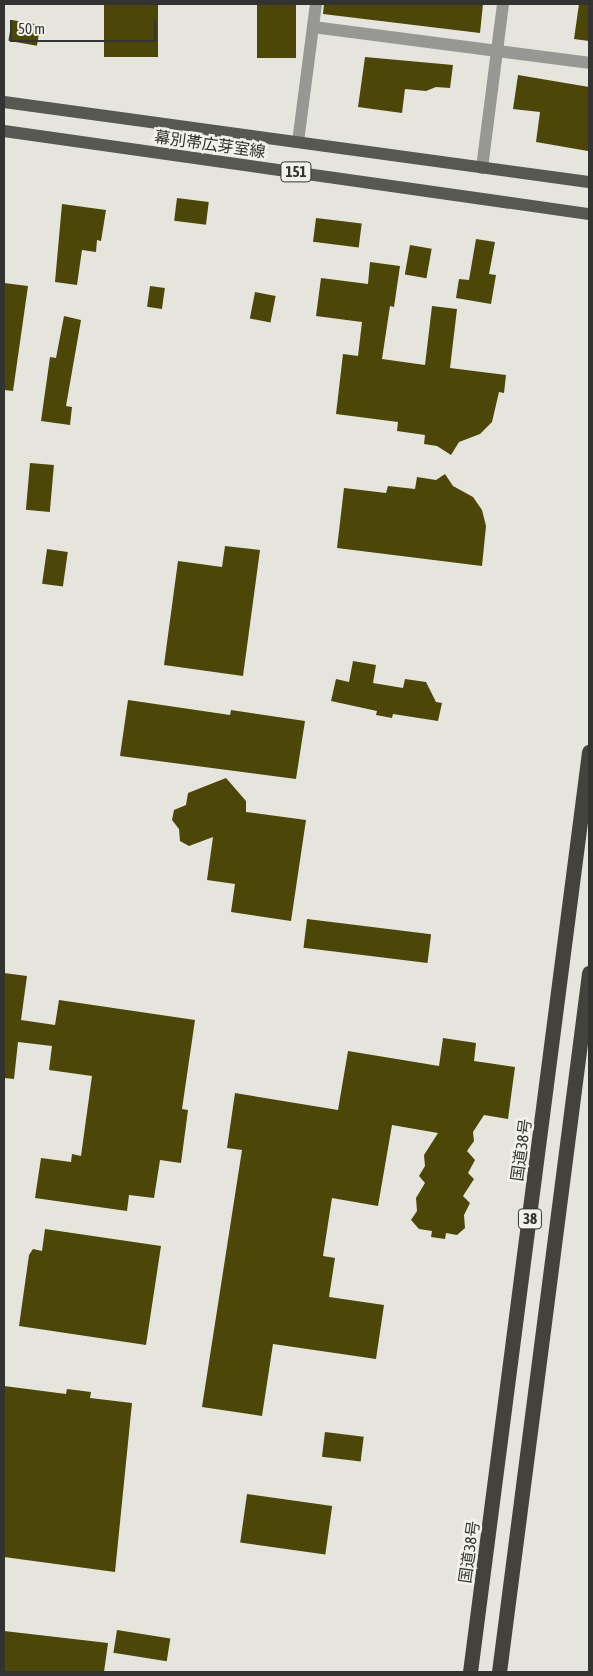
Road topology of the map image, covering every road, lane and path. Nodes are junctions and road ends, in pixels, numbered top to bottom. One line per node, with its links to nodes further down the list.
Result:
1 (316, 4): 3 (street)
2 (503, 4): 4 (street)
3 (313, 27): 4 (street); 8 (street)
4 (497, 51): 5 (street); 9 (street)
5 (589, 63)
6 (4, 102): 8 (main road, 幕別帯広芽室線 / 151)
7 (4, 131): 11 (main road, 幕別帯広芽室線 / 151)
8 (298, 142): 9 (main road, 幕別帯広芽室線 / 151)
9 (482, 168): 10 (main road, 幕別帯広芽室線 / 151)
10 (589, 182)
11 (589, 214)
12 (589, 752): 14 (highway, 国道38号 / 38)
13 (589, 973): 15 (highway, 38)
14 (470, 1672)
15 (499, 1672)

